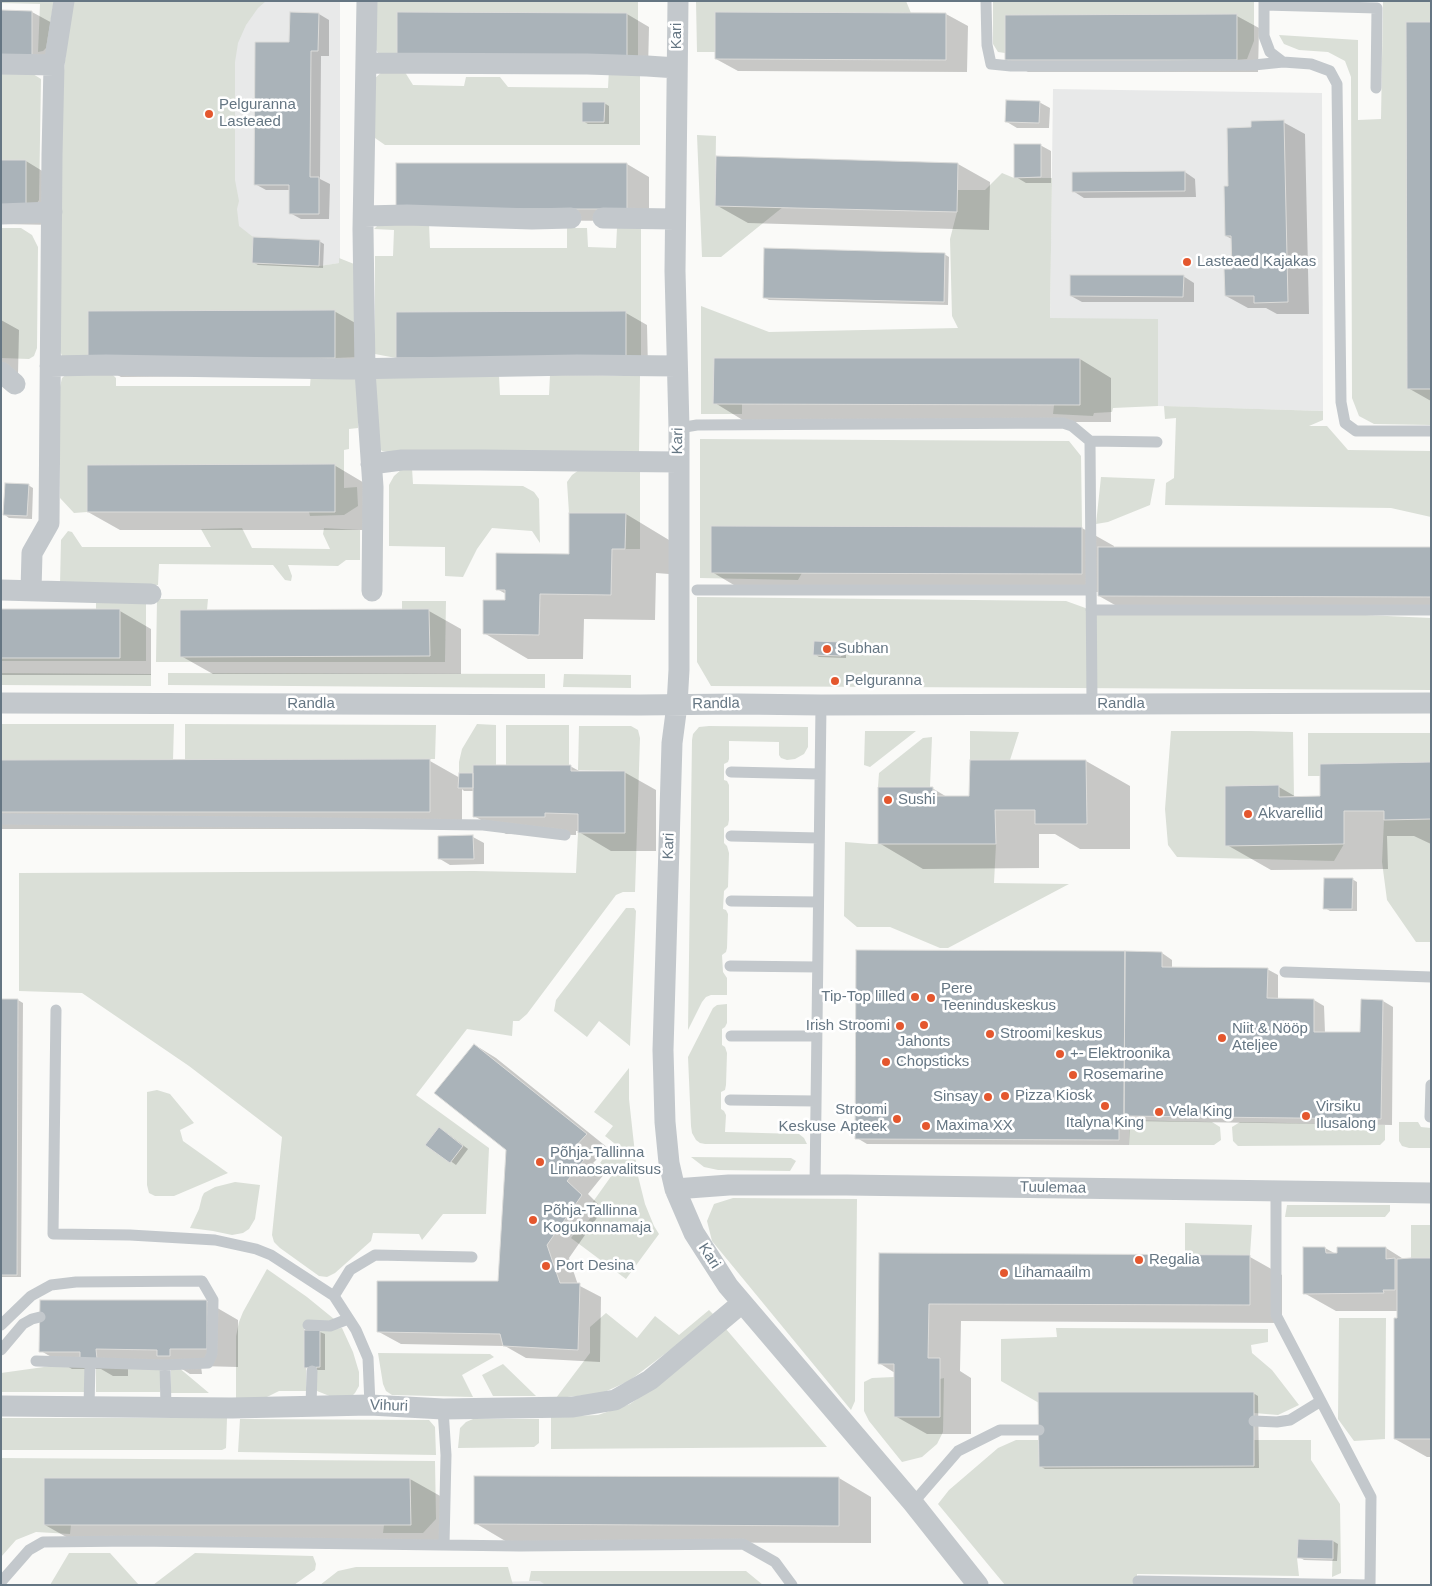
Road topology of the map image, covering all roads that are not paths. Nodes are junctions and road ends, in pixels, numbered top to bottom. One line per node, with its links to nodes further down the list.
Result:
1 (64, 1): 9 (street)
2 (367, 1): 7 (street)
3 (678, 1): 10 (street, Kari)
4 (986, 1): 6 (lane)
5 (1264, 3): 6 (lane); 11 (lane)
6 (1282, 62): 22 (lane)
7 (367, 63): 10 (street); 14 (street)
8 (1, 64): 9 (street)
9 (54, 65): 12 (street)
10 (677, 68): 17 (street, Kari)
11 (1376, 88)
12 (52, 212): 13 (street); 18 (street)
13 (1, 214)
14 (364, 216): 15 (street); 20 (street)
15 (571, 218)
16 (604, 218): 17 (street)
17 (675, 219): 19 (street, Kari)
18 (50, 366): 20 (street); 30 (street)
19 (677, 366): 20 (street); 21 (street, Kari)
20 (366, 368): 26 (street)
21 (678, 428): 23 (lane); 25 (street, Kari)
22 (1431, 431)
23 (1090, 441): 24 (lane); 29 (lane)
24 (1157, 442)
25 (678, 462): 26 (street); 38 (street, Kari)
26 (371, 464): 31 (street)
27 (1, 590): 30 (street)
28 (697, 590): 29 (lane)
29 (1091, 590): 33 (lane)
30 (31, 591): 32 (street)
31 (372, 592)
32 (151, 594)
33 (1091, 610): 34 (lane); 37 (lane)
34 (1431, 610)
35 (1, 703): 38 (street, Randla)
36 (1431, 703): 37 (street, Randla)
37 (1092, 704): 39 (street, Randla)
38 (677, 705): 39 (street, Randla); 60 (street, Kari)
39 (821, 705): 41 (lane)
40 (732, 772): 41 (lane)
41 (820, 774): 45 (lane)
42 (1, 819): 43 (lane)
43 (565, 835)
44 (731, 836): 45 (lane)
45 (819, 838): 47 (lane)
46 (731, 901): 47 (lane)
47 (818, 902): 49 (lane)
48 (730, 966): 49 (lane)
49 (817, 967): 54 (lane)
50 (1285, 972): 51 (lane)
51 (1431, 977)
52 (56, 1010): 64 (lane)
53 (731, 1036): 54 (lane)
54 (816, 1036): 57 (lane)
55 (1431, 1085): 58 (lane)
56 (730, 1100): 57 (lane)
57 (816, 1101): 59 (lane)
58 (1430, 1117)
59 (815, 1186): 60 (street, Tuulemaa); 61 (street, Tuulemaa)
60 (676, 1189): 65 (street, Kari)
61 (1276, 1191): 62 (street, Tuulemaa); 75 (lane)
62 (1431, 1193)
63 (472, 1257): 64 (lane)
64 (334, 1296): 67 (lane)
65 (742, 1303): 81 (street, Vihuri); 84 (street, Kari)
66 (40, 1317): 70 (lane)
67 (348, 1319): 69 (lane); 76 (lane)
68 (1, 1325): 73 (lane)
69 (308, 1325)
70 (1, 1350)
71 (36, 1361): 72 (lane)
72 (90, 1364): 73 (lane); 78 (lane)
73 (165, 1365): 80 (lane)
74 (312, 1371): 79 (lane)
75 (1321, 1401): 82 (lane); 90 (lane)
76 (370, 1405): 79 (street, Vihuri); 81 (street, Vihuri)
77 (1, 1406): 78 (street, Vihuri)
78 (90, 1407): 80 (street, Vihuri)
79 (311, 1407): 80 (street, Vihuri)
80 (166, 1408)
81 (443, 1409): 85 (lane)
82 (1254, 1421)
83 (1039, 1430): 84 (lane)
84 (913, 1503): 89 (street, Kari)
85 (444, 1546): 87 (lane); 88 (lane)
86 (1138, 1580): 90 (lane)
87 (1, 1582)
88 (792, 1585)
89 (978, 1585)
90 (1370, 1585)

